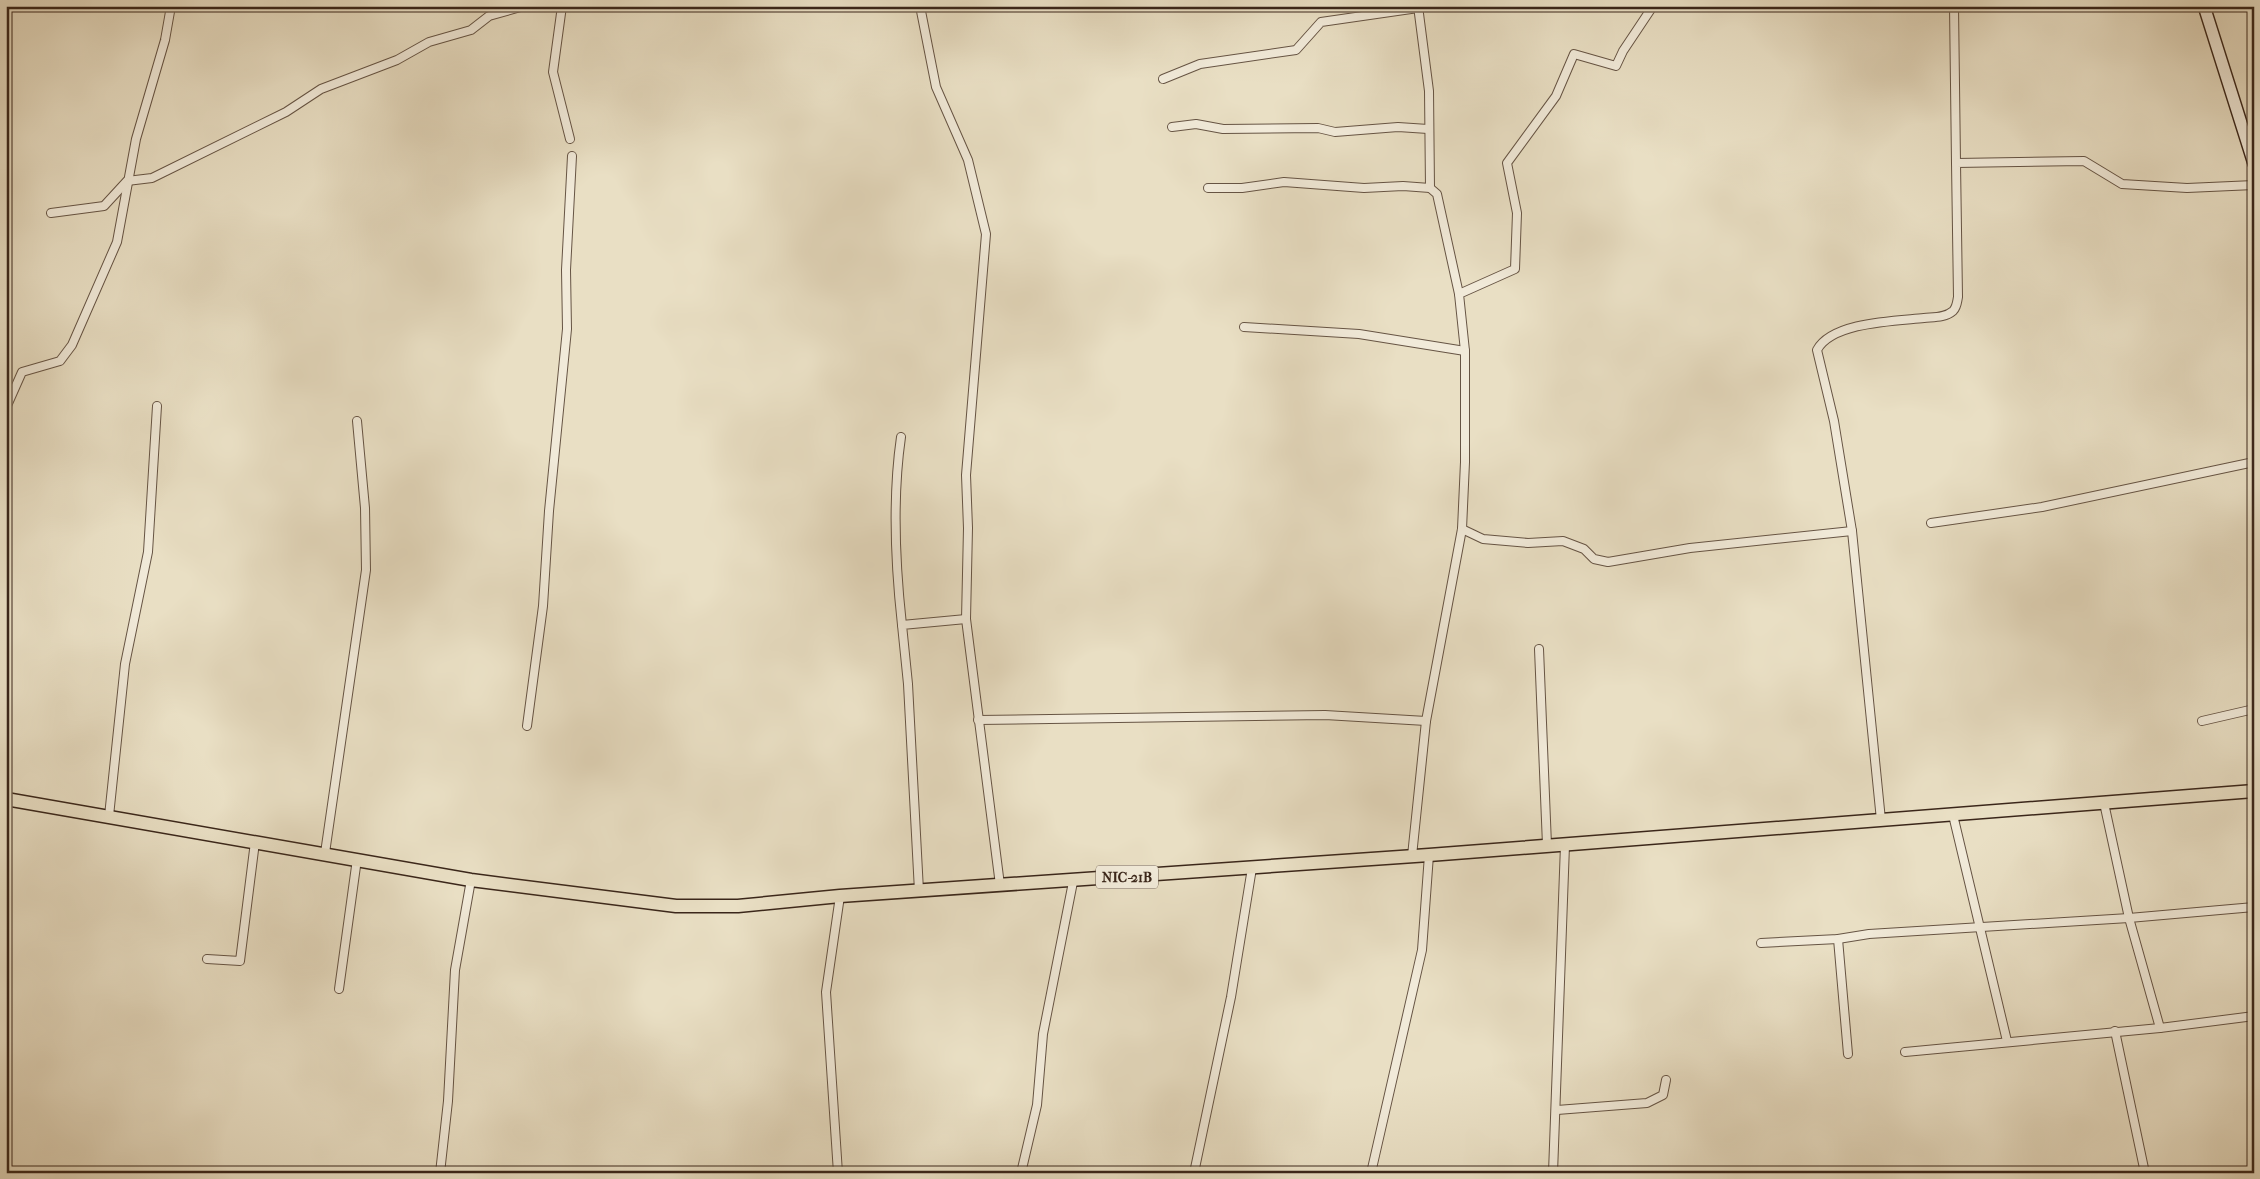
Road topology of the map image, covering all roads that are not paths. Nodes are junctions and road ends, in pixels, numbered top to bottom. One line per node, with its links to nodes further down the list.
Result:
1 (171, 6): 17 (street)
2 (524, 6): 17 (street)
3 (562, 6): 13 (street)
4 (920, 6): 33 (street)
5 (1653, 6): 22 (street)
6 (1954, 6): 15 (street)
7 (2204, 6): 12 (main road)
8 (1418, 7): 9 (street); 11 (street)
9 (1163, 79)
10 (1172, 127): 11 (street)
11 (1428, 129): 20 (street)
12 (2250, 134): 16 (main road)
13 (570, 139)
14 (572, 156): 40 (street)
15 (1956, 163): 18 (street); 32 (street)
16 (2254, 164)
17 (127, 181): 21 (street); 26 (street)
18 (2254, 185)
19 (1208, 188): 20 (street)
20 (1430, 188): 22 (street)
21 (51, 213)
22 (1459, 294): 24 (street)
23 (1244, 327): 24 (street)
24 (1465, 351): 31 (street)
25 (156, 406): 45 (street)
26 (6, 408)
27 (357, 421): 50 (street)
28 (901, 436): 34 (street)
29 (2254, 462): 30 (street)
30 (1931, 523)
31 (1462, 529): 32 (street); 38 (street)
32 (1852, 531): 46 (street)
33 (966, 619): 34 (street); 37 (street)
34 (902, 625): 58 (street)
35 (1539, 649): 48 (street)
36 (2254, 708): 39 (street)
37 (978, 720): 38 (street); 57 (street)
38 (1426, 721): 51 (street)
39 (2202, 721)
40 (527, 726)
41 (2254, 791): 43 (highway, NIC-21B)
42 (6, 799): 45 (highway, NIC-21B)
43 (2104, 803): 44 (highway, NIC-21B); 61 (street)
44 (1953, 815): 46 (highway, NIC-21B); 62 (street)
45 (109, 816): 47 (highway, NIC-21B)
46 (1881, 820): 49 (highway, NIC-21B)
47 (255, 842): 50 (highway, NIC-21B); 65 (street)
48 (1547, 845): 49 (highway, NIC-21B); 52 (highway, NIC-21B)
49 (1565, 845): 74 (street)
50 (325, 854): 53 (highway, NIC-21B)
51 (1412, 856): 52 (highway, NIC-21B); 54 (highway, NIC-21B)
52 (1428, 856): 79 (street)
53 (357, 859): 55 (highway, NIC-21B); 66 (street)
54 (1252, 868): 56 (highway, NIC-21B); 78 (street)
55 (471, 880): 59 (highway, NIC-21B); 75 (street)
56 (1073, 882): 57 (highway, NIC-21B); 77 (street)
57 (1000, 884): 58 (highway, NIC-21B)
58 (919, 891): 59 (highway, NIC-21B)
59 (840, 896): 76 (street)
60 (2254, 907): 61 (street)
61 (2128, 918): 62 (street); 68 (street)
62 (1979, 927): 63 (street); 70 (street)
63 (1838, 939): 64 (street); 72 (street)
64 (1761, 943)
65 (207, 959)
66 (339, 989)
67 (2254, 1016): 68 (street)
68 (2160, 1028): 69 (street)
69 (2115, 1032): 70 (street); 81 (street)
70 (2007, 1041): 71 (street)
71 (1906, 1052)
72 (1848, 1054)
73 (1666, 1080): 74 (street)
74 (1557, 1110): 80 (street)
75 (440, 1173)
76 (838, 1173)
77 (1021, 1173)
78 (1194, 1173)
79 (1371, 1173)
80 (1553, 1173)
81 (2145, 1173)

